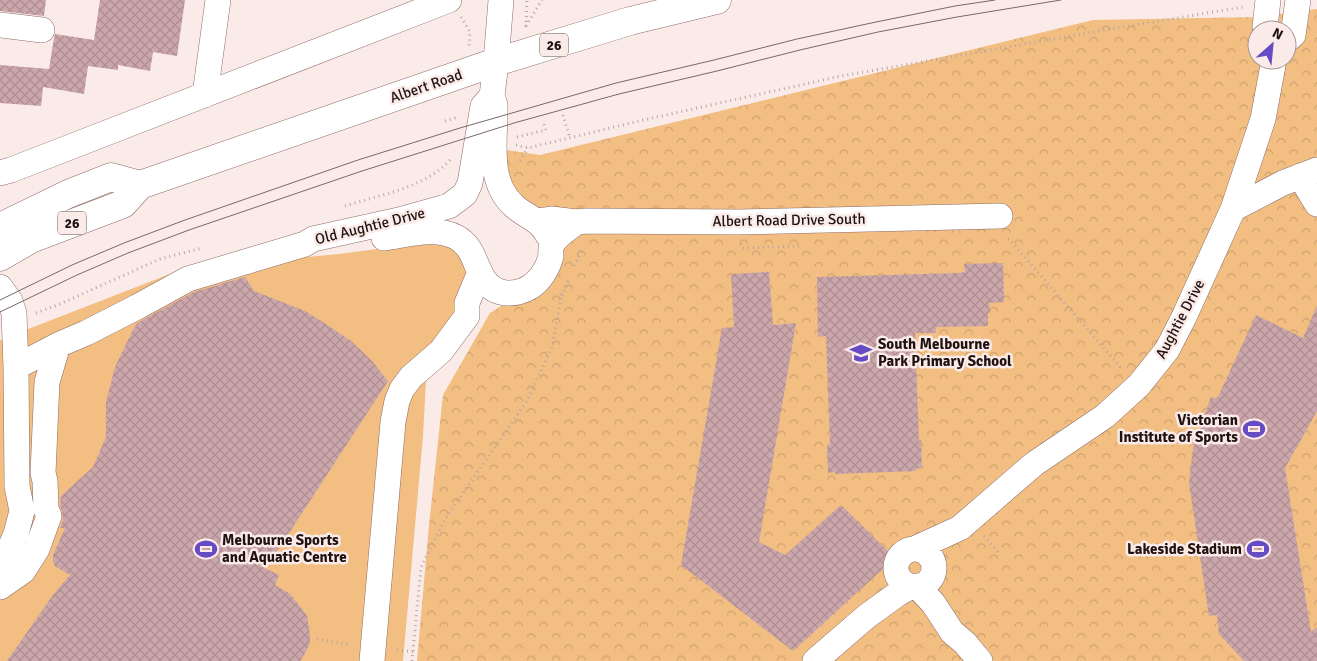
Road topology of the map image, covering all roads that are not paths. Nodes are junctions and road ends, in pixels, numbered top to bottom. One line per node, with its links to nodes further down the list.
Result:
1 (218, 0): 13 (street)
2 (449, 0): 13 (street)
3 (501, 0): 11 (street, Old Aughtie Drive)
4 (717, 0): 11 (main road, Albert Road / 26)
5 (1298, 0): 8 (street)
6 (1268, 2): 7 (street)
7 (1266, 20)
8 (1295, 20)
9 (0, 25): 10 (street)
10 (42, 30)
11 (496, 62): 14 (street, Old Aughtie Drive); 17 (main road, Albert Road / 26)
12 (1272, 70): 19 (street, Aughtie Drive)
13 (205, 95): 15 (street)
14 (496, 144): 20 (street, Old Aughtie Drive); 24 (street, Old Aughtie Drive)
15 (0, 173)
16 (1308, 173): 18 (street); 19 (street)
17 (140, 185): 22 (main road, 26); 26 (main road, Albert Road / 26)
18 (1317, 204)
19 (1234, 209): 35 (street, Aughtie Drive)
20 (538, 221): 21 (street, Albert Road Drive South); 25 (street, Old Aughtie Drive)
21 (577, 222): 23 (street, Albert Road Drive South); 25 (street)
22 (0, 227)
23 (1000, 227)
24 (305, 244): 27 (street, Old Aughtie Drive); 31 (street)
25 (551, 252): 29 (street)
26 (0, 257)
27 (480, 272): 29 (street, Old Aughtie Drive); 30 (street)
28 (0, 287): 32 (street)
29 (504, 293): 30 (street)
30 (466, 316): 40 (street)
31 (58, 345): 32 (street); 33 (street)
32 (16, 367): 34 (street)
33 (43, 473): 34 (street); 38 (street)
34 (9, 483): 38 (street)
35 (960, 528): 36 (street, Aughtie Drive); 37 (street, Aughtie Drive)
36 (905, 557): 37 (street); 37 (street); 39 (street, Aughtie Drive)
37 (924, 579): 39 (street, Aughtie Drive); 42 (street)
38 (0, 585)
39 (867, 616): 41 (street, Aughtie Drive)
40 (362, 657)
41 (815, 661)
42 (980, 661)

